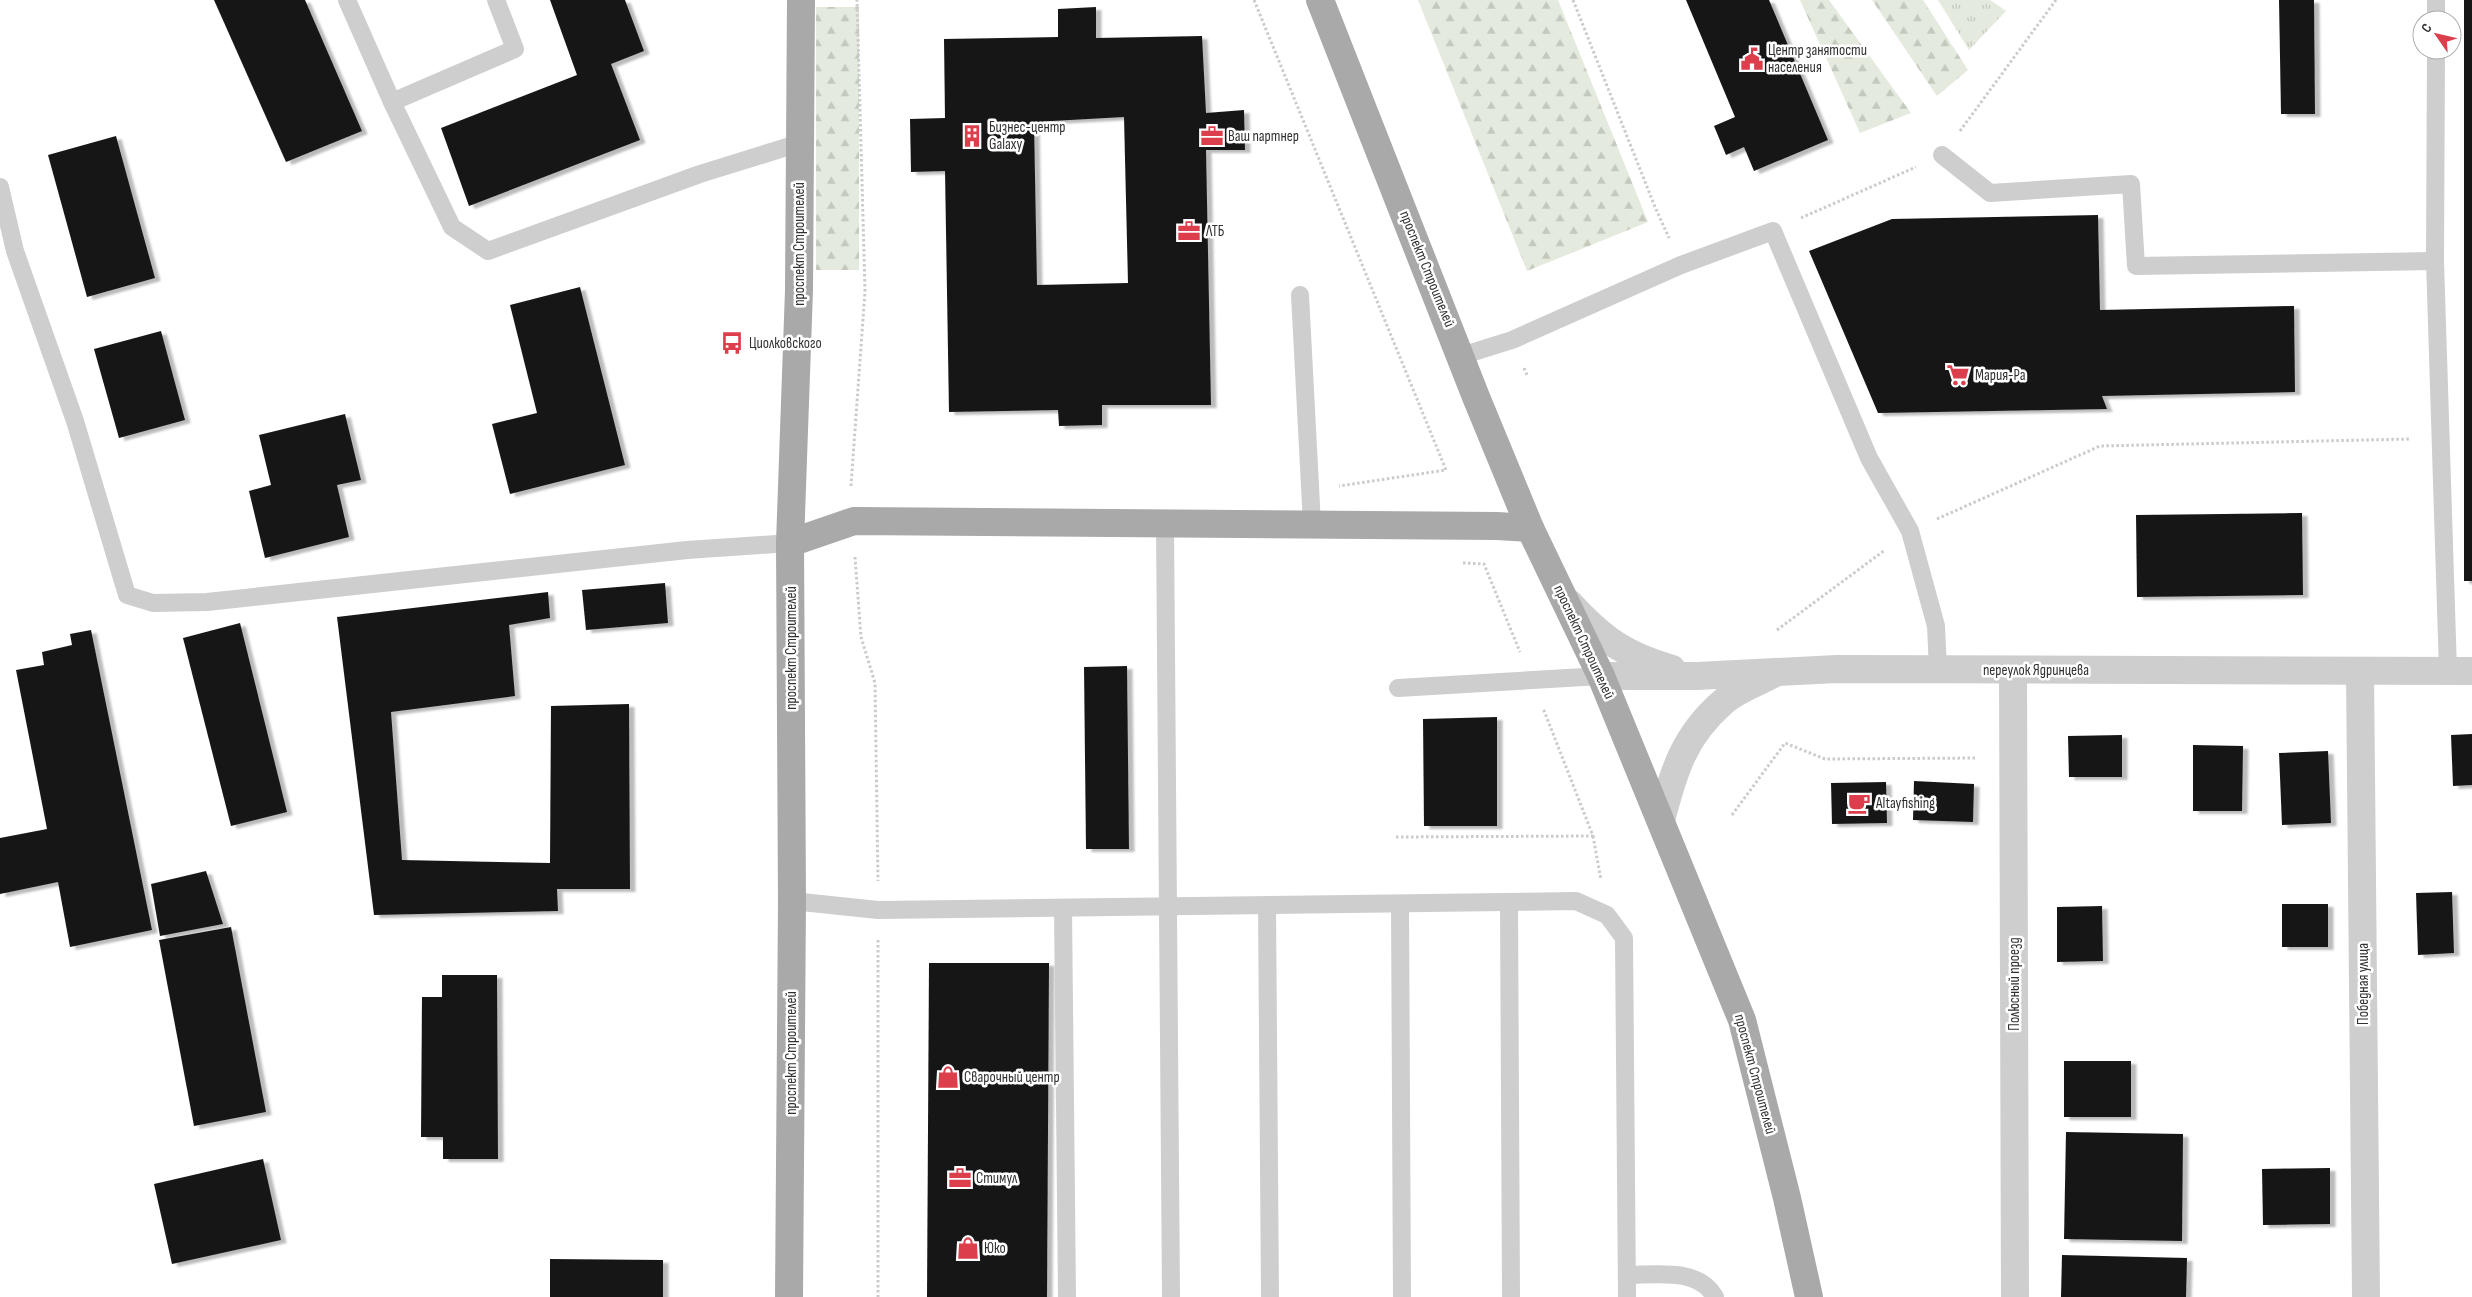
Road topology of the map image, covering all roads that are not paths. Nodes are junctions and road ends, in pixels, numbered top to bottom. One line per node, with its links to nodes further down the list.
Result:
1 (347, 0): 6 (lane)
2 (496, 0): 6 (lane)
3 (801, 0): 7 (main road, проспект Строителей)
4 (1320, 0): 12 (main road, проспект Строителей)
5 (2436, 60): 10 (lane)
6 (392, 102): 7 (lane)
7 (800, 143): 16 (main road, проспект Строителей)
8 (1942, 155): 10 (lane)
9 (0, 187): 16 (lane)
10 (2435, 261): 21 (lane)
11 (1300, 295): 14 (lane)
12 (1461, 356): 15 (main road, проспект Строителей); 18 (lane)
13 (1165, 524): 14 (main road); 16 (main road); 31 (lane)
14 (1312, 524): 15 (main road)
15 (1530, 528): 17 (main road, проспект Строителей)
16 (790, 543): 27 (main road, проспект Строителей)
17 (1563, 598): 23 (main road, проспект Строителей); 24 (street)
18 (1938, 670): 19 (street, переулок Ядринцева); 20 (street, переулок Ядринцева)
19 (2013, 670): 22 (street, переулок Ядринцева); 43 (street, Полюсный проезд)
20 (1780, 671): 24 (street, переулок Ядринцева); 26 (street)
21 (2460, 671): 22 (street, переулок Ядринцева)
22 (2360, 672): 44 (street, Победная улица)
23 (1600, 676): 24 (street, переулок Ядринцева); 25 (lane); 26 (main road, проспект Строителей)
24 (1697, 676)
25 (1398, 688)
26 (1661, 820): 42 (main road, проспект Строителей)
27 (792, 900): 32 (lane); 34 (main road, проспект Строителей)
28 (1509, 902): 29 (lane); 33 (lane); 39 (lane)
29 (1400, 904): 30 (lane); 38 (lane)
30 (1267, 905): 31 (lane); 37 (lane)
31 (1168, 906): 32 (lane); 36 (lane)
32 (1062, 908): 35 (lane)
33 (1627, 1275): 40 (lane); 41 (lane)
34 (789, 1297)
35 (1066, 1297)
36 (1171, 1297)
37 (1270, 1297)
38 (1402, 1297)
39 (1512, 1297)
40 (1627, 1297)
41 (1714, 1297)
42 (1809, 1297)
43 (2015, 1297)
44 (2366, 1297)

